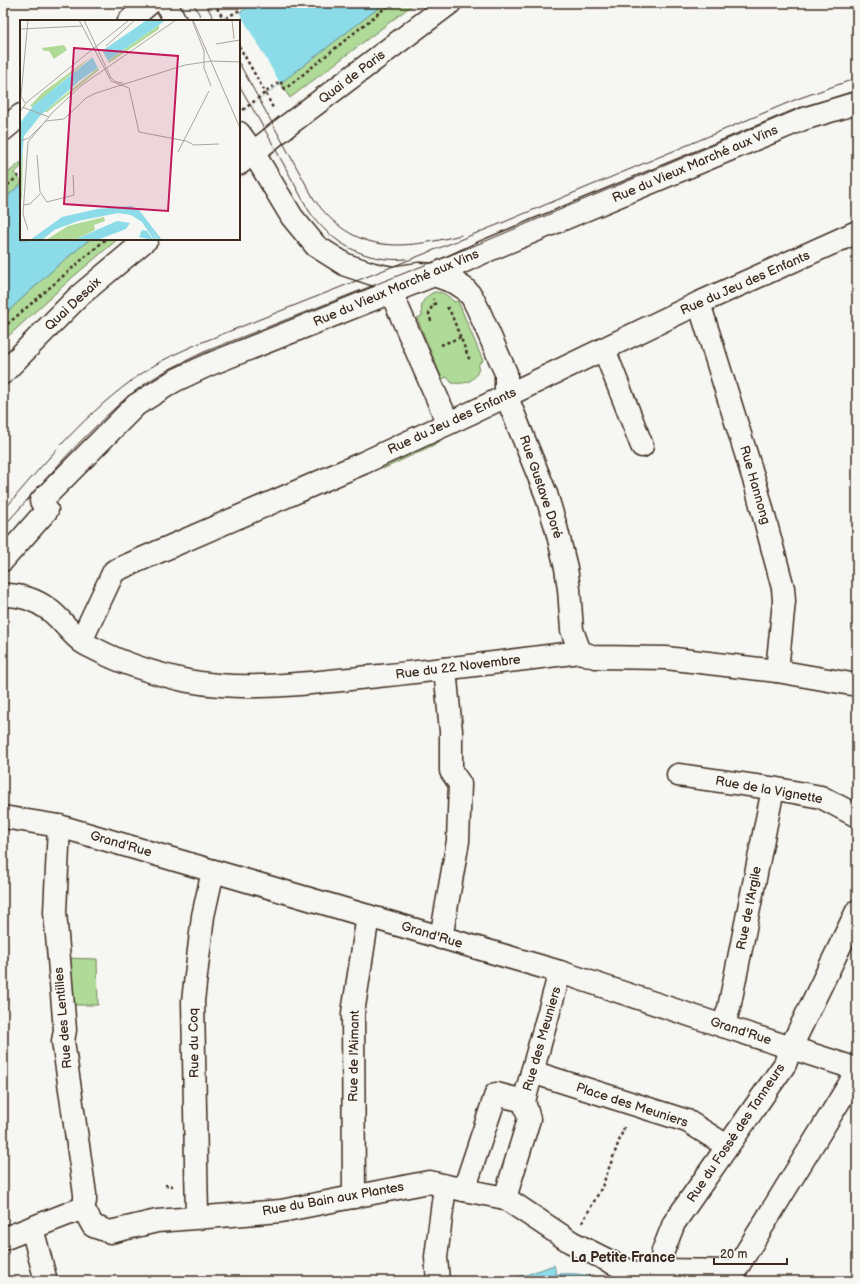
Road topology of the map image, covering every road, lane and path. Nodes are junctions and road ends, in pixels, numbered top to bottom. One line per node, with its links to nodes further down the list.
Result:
1 (150, 3): 7 (street)
2 (166, 3): 8 (street)
3 (215, 3): 10 (path, bridge)
4 (247, 3): 9 (path)
5 (391, 3): 14 (path)
6 (450, 3): 18 (street, Quai de Paris)
7 (129, 20)
8 (174, 20)
9 (223, 20)
10 (224, 20)
11 (240, 48): 12 (path, bridge)
12 (266, 94)
13 (857, 103): 24 (street, Rue du Vieux Marché aux Vins)
14 (240, 112)
15 (20, 116): 16 (street)
16 (3, 130)
17 (240, 137): 18 (street)
18 (246, 158): 24 (street)
19 (20, 175): 20 (path)
20 (3, 189)
21 (857, 232): 26 (street, Rue du Jeu des Enfants)
22 (105, 240): 29 (path)
23 (146, 240): 36 (street, Quai Desaix)
24 (432, 284): 25 (street, Rue du Vieux Marché aux Vins); 28 (path); 37 (street)
25 (391, 292): 38 (street); 40 (street, Rue du Vieux Marché aux Vins)
26 (699, 303): 33 (street, Rue du Jeu des Enfants); 45 (street, Rue Hannong)
27 (443, 304): 30 (path)
28 (433, 326)
29 (3, 328)
30 (461, 337): 32 (path); 35 (path)
31 (438, 339): 32 (path)
32 (441, 345): 34 (path)
33 (604, 349): 37 (street, Rue du Jeu des Enfants); 39 (street)
34 (443, 351)
35 (470, 361)
36 (3, 373)
37 (506, 395): 38 (street, Rue du Jeu des Enfants); 43 (street, Rue Gustave Doré)
38 (448, 423): 42 (street, Rue du Jeu des Enfants)
39 (642, 446)
40 (3, 560)
41 (3, 595): 42 (street, Rue du 22 Novembre)
42 (75, 636): 44 (street, Rue du 22 Novembre)
43 (580, 652): 44 (street, Rue du 22 Novembre); 45 (street, Rue du 22 Novembre)
44 (445, 669): 55 (street)
45 (777, 671): 46 (street, Rue du 22 Novembre)
46 (857, 685)
47 (678, 775): 48 (street, Rue de la Vignette)
48 (773, 788): 49 (street, Rue de la Vignette); 57 (street, Rue de l'Argile)
49 (857, 816)
50 (3, 817): 51 (street, Grand'Rue)
51 (59, 826): 52 (street, Grand'Rue); 67 (street, Rue des Lentilles)
52 (213, 871): 54 (street, Grand'Rue); 68 (street, Rue du Coq)
53 (857, 911): 58 (street, Rue du Fossé des Tanneurs)
54 (368, 916): 55 (street, Grand'Rue); 65 (street, Rue de l'Aimant)
55 (441, 938): 56 (street, Grand'Rue)
56 (560, 972): 57 (street, Grand'Rue); 60 (street, Rue des Meuniers)
57 (723, 1026): 58 (street, Grand'Rue)
58 (791, 1047): 59 (street, Grand'Rue); 63 (street, Rue du Fossé des Tanneurs)
59 (857, 1069): 73 (street)
60 (532, 1072): 61 (street, Rue des Meuniers); 62 (street, Place des Meuniers)
61 (524, 1101): 64 (street); 66 (street, Rue des Meuniers)
62 (632, 1104): 63 (street, Place des Meuniers); 71 (path)
63 (728, 1146): 72 (street, Rue du Fossé des Tanneurs)
64 (455, 1188): 65 (street, Rue du Bain aux Plantes); 66 (street, Rue du Bain aux Plantes); 75 (street)
65 (354, 1197): 68 (street, Rue du Bain aux Plantes)
66 (505, 1198): 71 (street, Rue du Bain aux Plantes)
67 (83, 1208): 68 (street, Rue du Bain aux Plantes); 69 (street)
68 (197, 1217)
69 (32, 1228): 70 (street); 74 (street)
70 (3, 1239)
71 (571, 1242): 72 (street, Rue du Bain aux Plantes)
72 (660, 1270): 73 (street)
73 (740, 1276)
74 (46, 1281)
75 (438, 1281)

